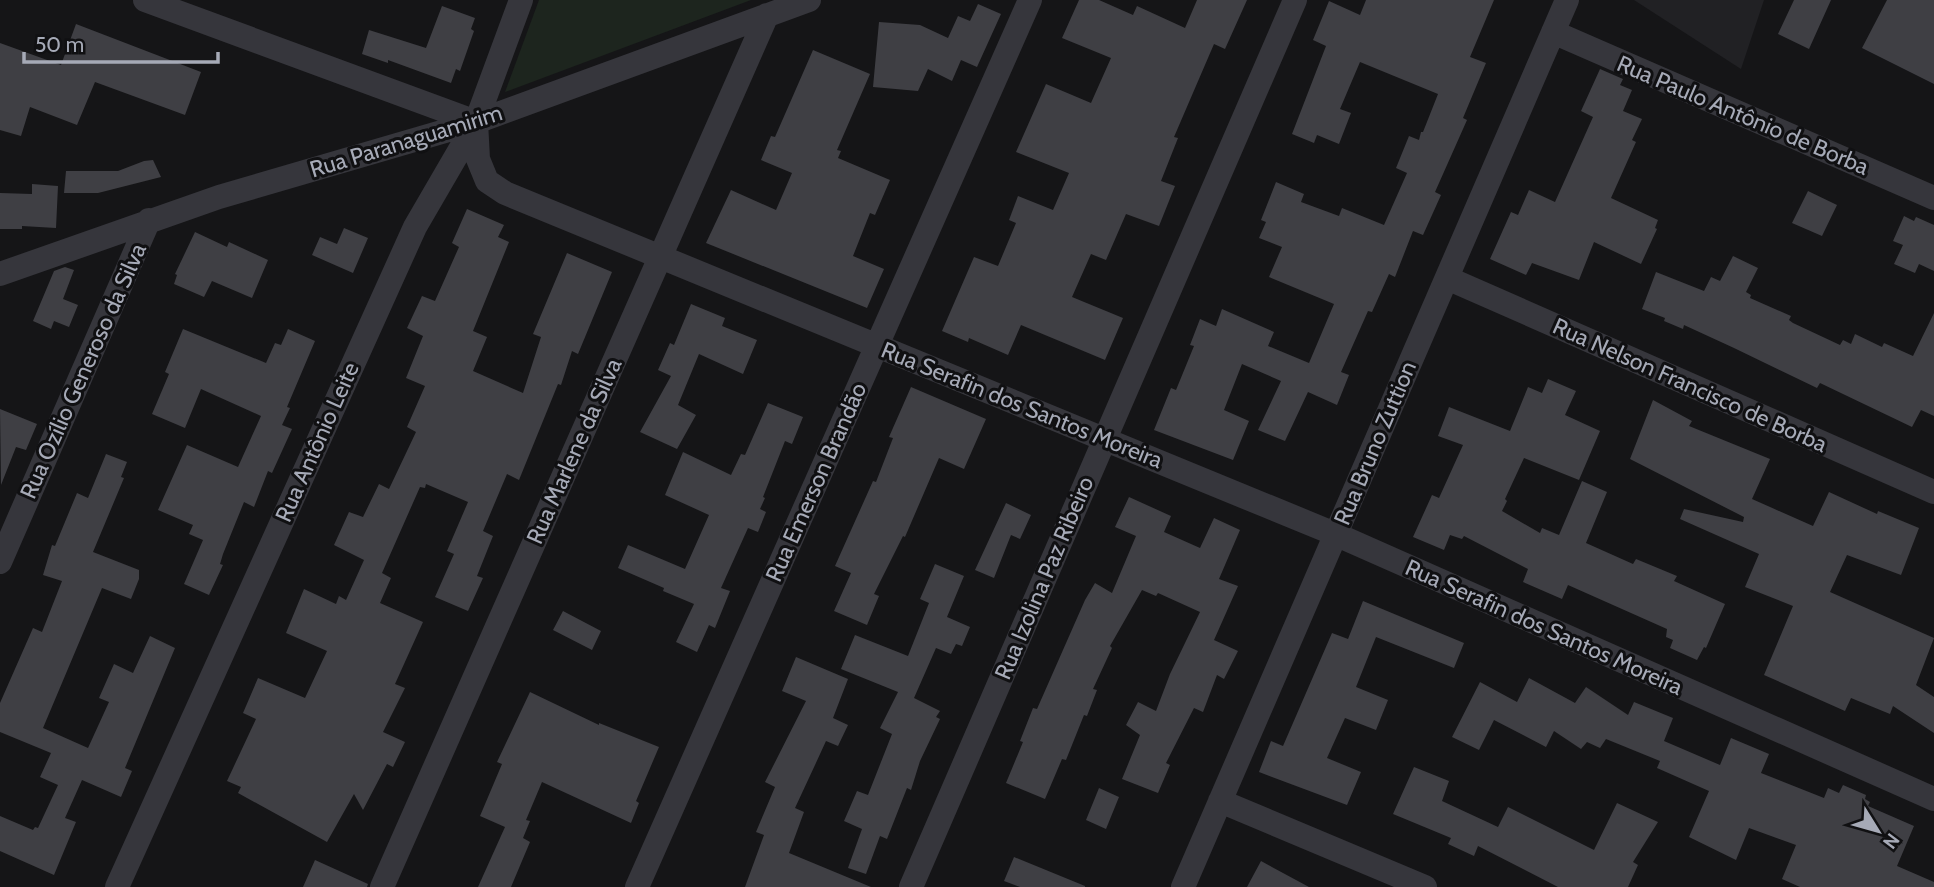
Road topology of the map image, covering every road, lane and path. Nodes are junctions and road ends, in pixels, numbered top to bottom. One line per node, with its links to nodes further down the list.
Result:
1 (145, 0): 9 (street)
2 (521, 0): 9 (street, Rua Antônio Leite)
3 (809, 0): 7 (street, Rua Paranaguamirim)
4 (1030, 0): 15 (street, Rua Emerson Brandão)
5 (1295, 0): 16 (street, Rua Izolina Paz Ribeiro)
6 (1567, 0): 8 (street, Rua Bruno Zuttion)
7 (768, 15): 9 (street, Rua Paranaguamirim); 12 (street, Rua Marlene da Silva)
8 (1553, 32): 10 (street, Rua Paulo Antônio de Borba); 14 (street, Rua Bruno Zuttion)
9 (476, 122): 11 (street, Rua Paranaguamirim); 12 (street, Rua Serafin dos Santos Moreira); 22 (street, Rua Antônio Leite)
10 (1934, 198)
11 (149, 220): 13 (street, Rua Paranaguamirim); 19 (street, Rua Ozílio Generoso da Silva)
12 (660, 257): 15 (street, Rua Serafin dos Santos Moreira); 23 (street, Rua Marlene da Silva)
13 (0, 274)
14 (1447, 278): 17 (street, Rua Nelson Francisco de Borba); 18 (street, Rua Bruno Zuttion)
15 (877, 346): 16 (street, Rua Serafin dos Santos Moreira); 24 (street, Rua Emerson Brandão)
16 (1104, 439): 18 (street, Rua Serafin dos Santos Moreira); 25 (street, Rua Izolina Paz Ribeiro)
17 (1934, 492)
18 (1335, 534): 20 (street, Rua Serafin dos Santos Moreira); 21 (street, Rua Bruno Zuttion)
19 (0, 562)
20 (1934, 799)
21 (1220, 801): 26 (street, Rua Bruno Zuttion); 27 (street)
22 (117, 887)
23 (382, 887)
24 (637, 887)
25 (911, 887)
26 (1183, 887)
27 (1425, 887)

